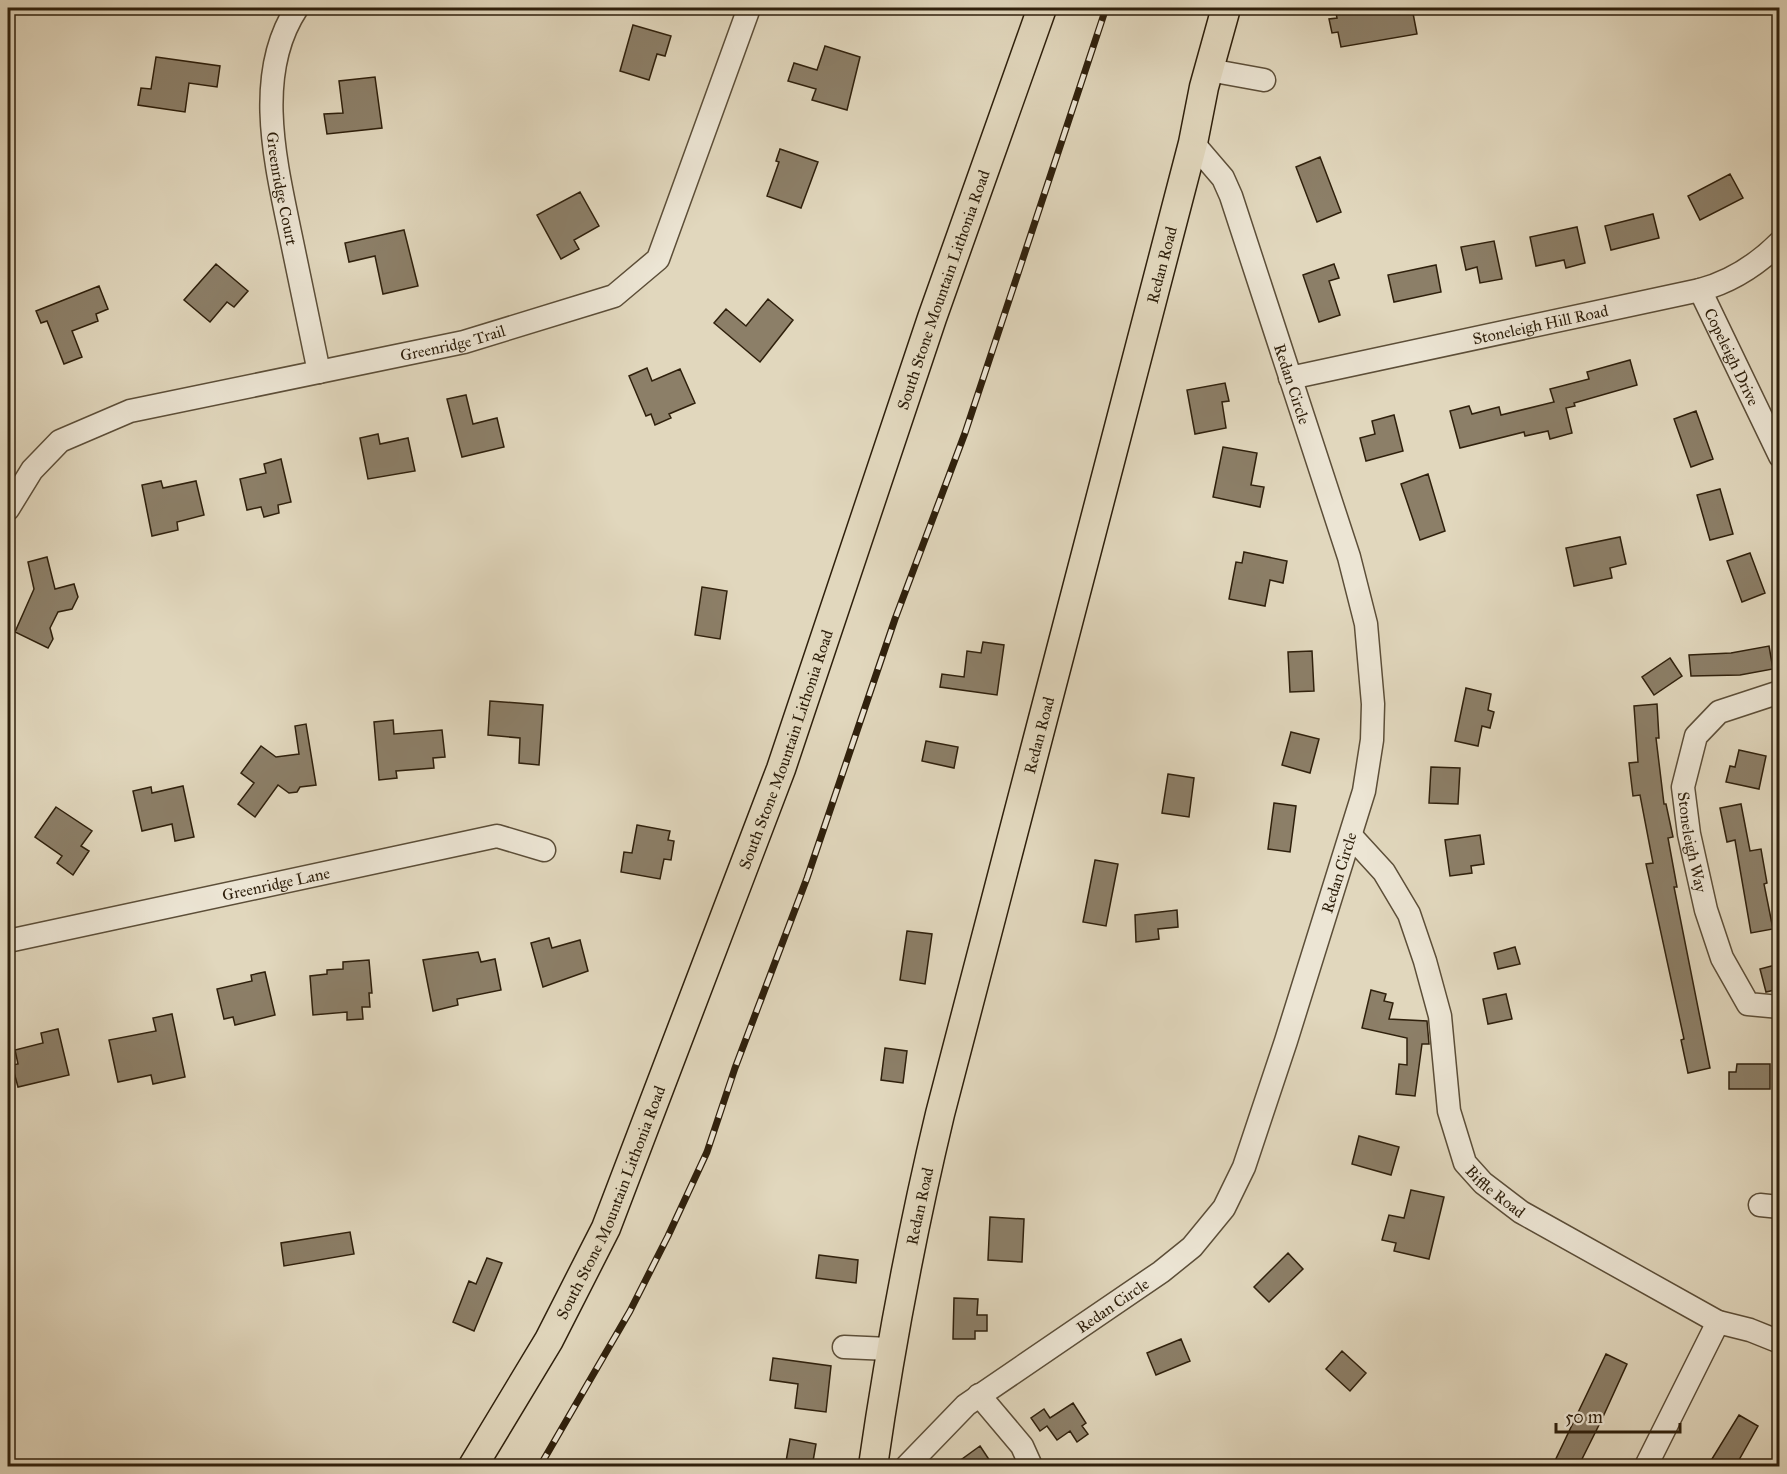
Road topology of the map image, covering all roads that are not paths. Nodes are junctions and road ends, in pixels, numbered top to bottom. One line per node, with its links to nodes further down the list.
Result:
1 (297, 8): 10 (street, Greenridge Court)
2 (749, 8): 10 (street, Greenridge Trail)
3 (1041, 8): 25 (main road, South Stone Mountain Lithonia Road)
4 (1226, 8): 5 (main road, Redan Road)
5 (1209, 70): 6 (street); 7 (main road, Redan Road)
6 (1264, 80)
7 (1194, 143): 11 (street, Redan Circle); 22 (main road, Redan Road)
8 (1779, 242): 9 (street, Stoneleigh Hill Road)
9 (1700, 290): 11 (street, Stoneleigh Hill Road); 12 (street, Copeleigh Drive)
10 (319, 372): 13 (street, Greenridge Trail)
11 (1290, 378): 15 (street, Redan Circle)
12 (1779, 456)
13 (8, 509)
14 (1779, 692): 18 (street, Stoneleigh Way)
15 (1351, 836): 19 (street, Biffle Road); 23 (street, Redan Circle)
16 (544, 849): 17 (street, Greenridge Lane)
17 (8, 941)
18 (1779, 1006)
19 (1718, 1322): 20 (street, Biffle Road); 28 (street)
20 (1779, 1342)
21 (844, 1347): 22 (street)
22 (890, 1349): 26 (main road, Redan Road)
23 (979, 1395): 24 (street, Redan Circle); 27 (street)
24 (913, 1464)
25 (473, 1467)
26 (873, 1467)
27 (1031, 1467)
28 (1646, 1467)

